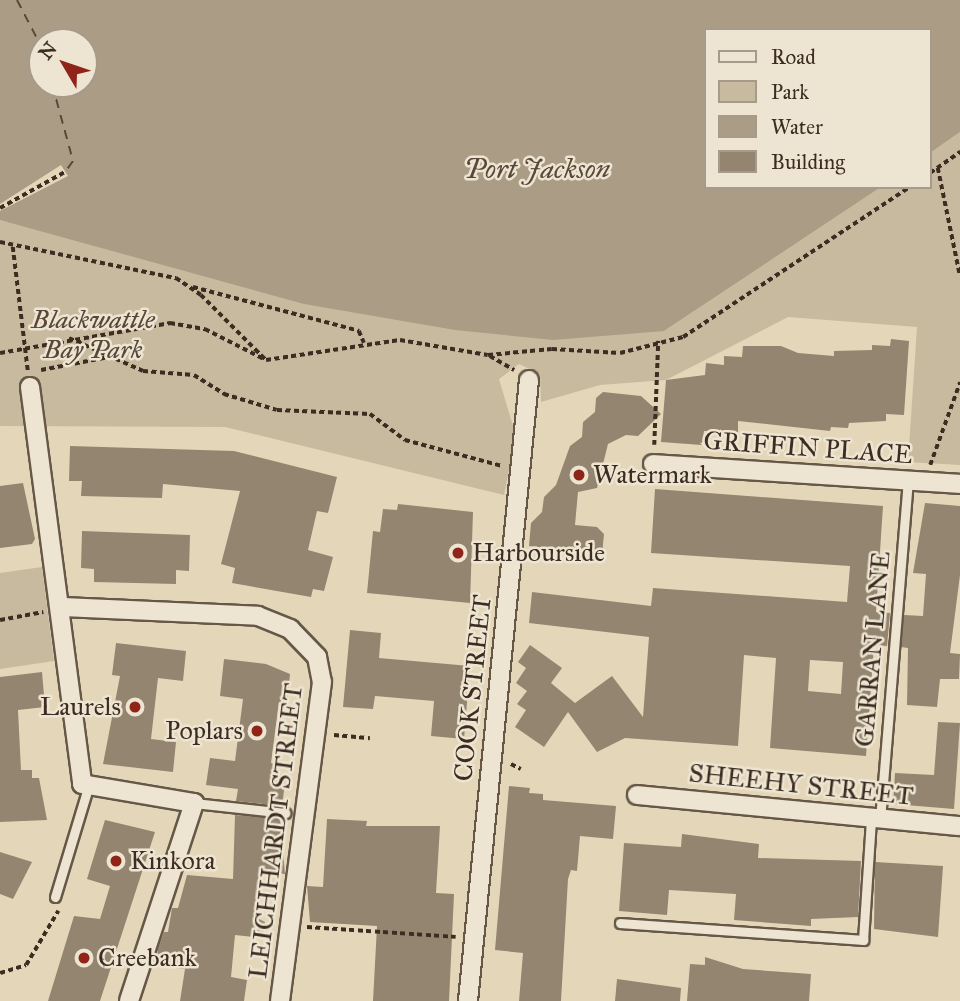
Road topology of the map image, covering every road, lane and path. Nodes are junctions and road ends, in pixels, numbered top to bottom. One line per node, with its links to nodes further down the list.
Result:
1 (960, 152): 2 (path)
2 (938, 168): 4 (path); 9 (path)
3 (65, 172): 6 (path)
4 (932, 172)
5 (907, 189): 12 (path)
6 (0, 208)
7 (0, 242): 8 (path)
8 (13, 246): 10 (path); 14 (path)
9 (960, 275)
10 (191, 286): 13 (path); 18 (path)
11 (69, 338): 14 (path); 17 (path); 18 (path)
12 (658, 340): 16 (path); 23 (path)
13 (364, 343): 16 (path); 18 (path)
14 (26, 349): 15 (path); 17 (path)
15 (0, 353)
16 (488, 355): 19 (path)
17 (111, 357): 22 (path)
18 (266, 360)
19 (530, 380): 40 (street, COOK STREET)
20 (960, 382): 25 (path)
21 (30, 387): 27 (street)
22 (487, 459)
23 (653, 464): 24 (street, GRIFFIN PLACE)
24 (908, 481): 25 (street, GRIFFIN PLACE); 35 (lane, GARRAN LANE)
25 (929, 483): 26 (street, GRIFFIN PLACE)
26 (960, 484)
27 (63, 607): 28 (path); 29 (street, LEICHHARDT STREET); 31 (street)
28 (0, 620)
29 (316, 733): 30 (path); 39 (street, LEICHHARDT STREET)
30 (370, 738)
31 (88, 788): 33 (street); 37 (lane)
32 (637, 795): 35 (street, SHEEHY STREET)
33 (194, 803): 34 (lane); 42 (street)
34 (285, 813)
35 (876, 821): 36 (street, SHEEHY STREET); 38 (lane, GARRAN LANE)
36 (960, 827)
37 (55, 897): 41 (path)
38 (621, 923)
39 (291, 925): 40 (path); 43 (street, LEICHHARDT STREET)
40 (475, 939): 44 (street, COOK STREET)
41 (0, 974)
42 (129, 1001)
43 (280, 1001)
44 (468, 1001)

